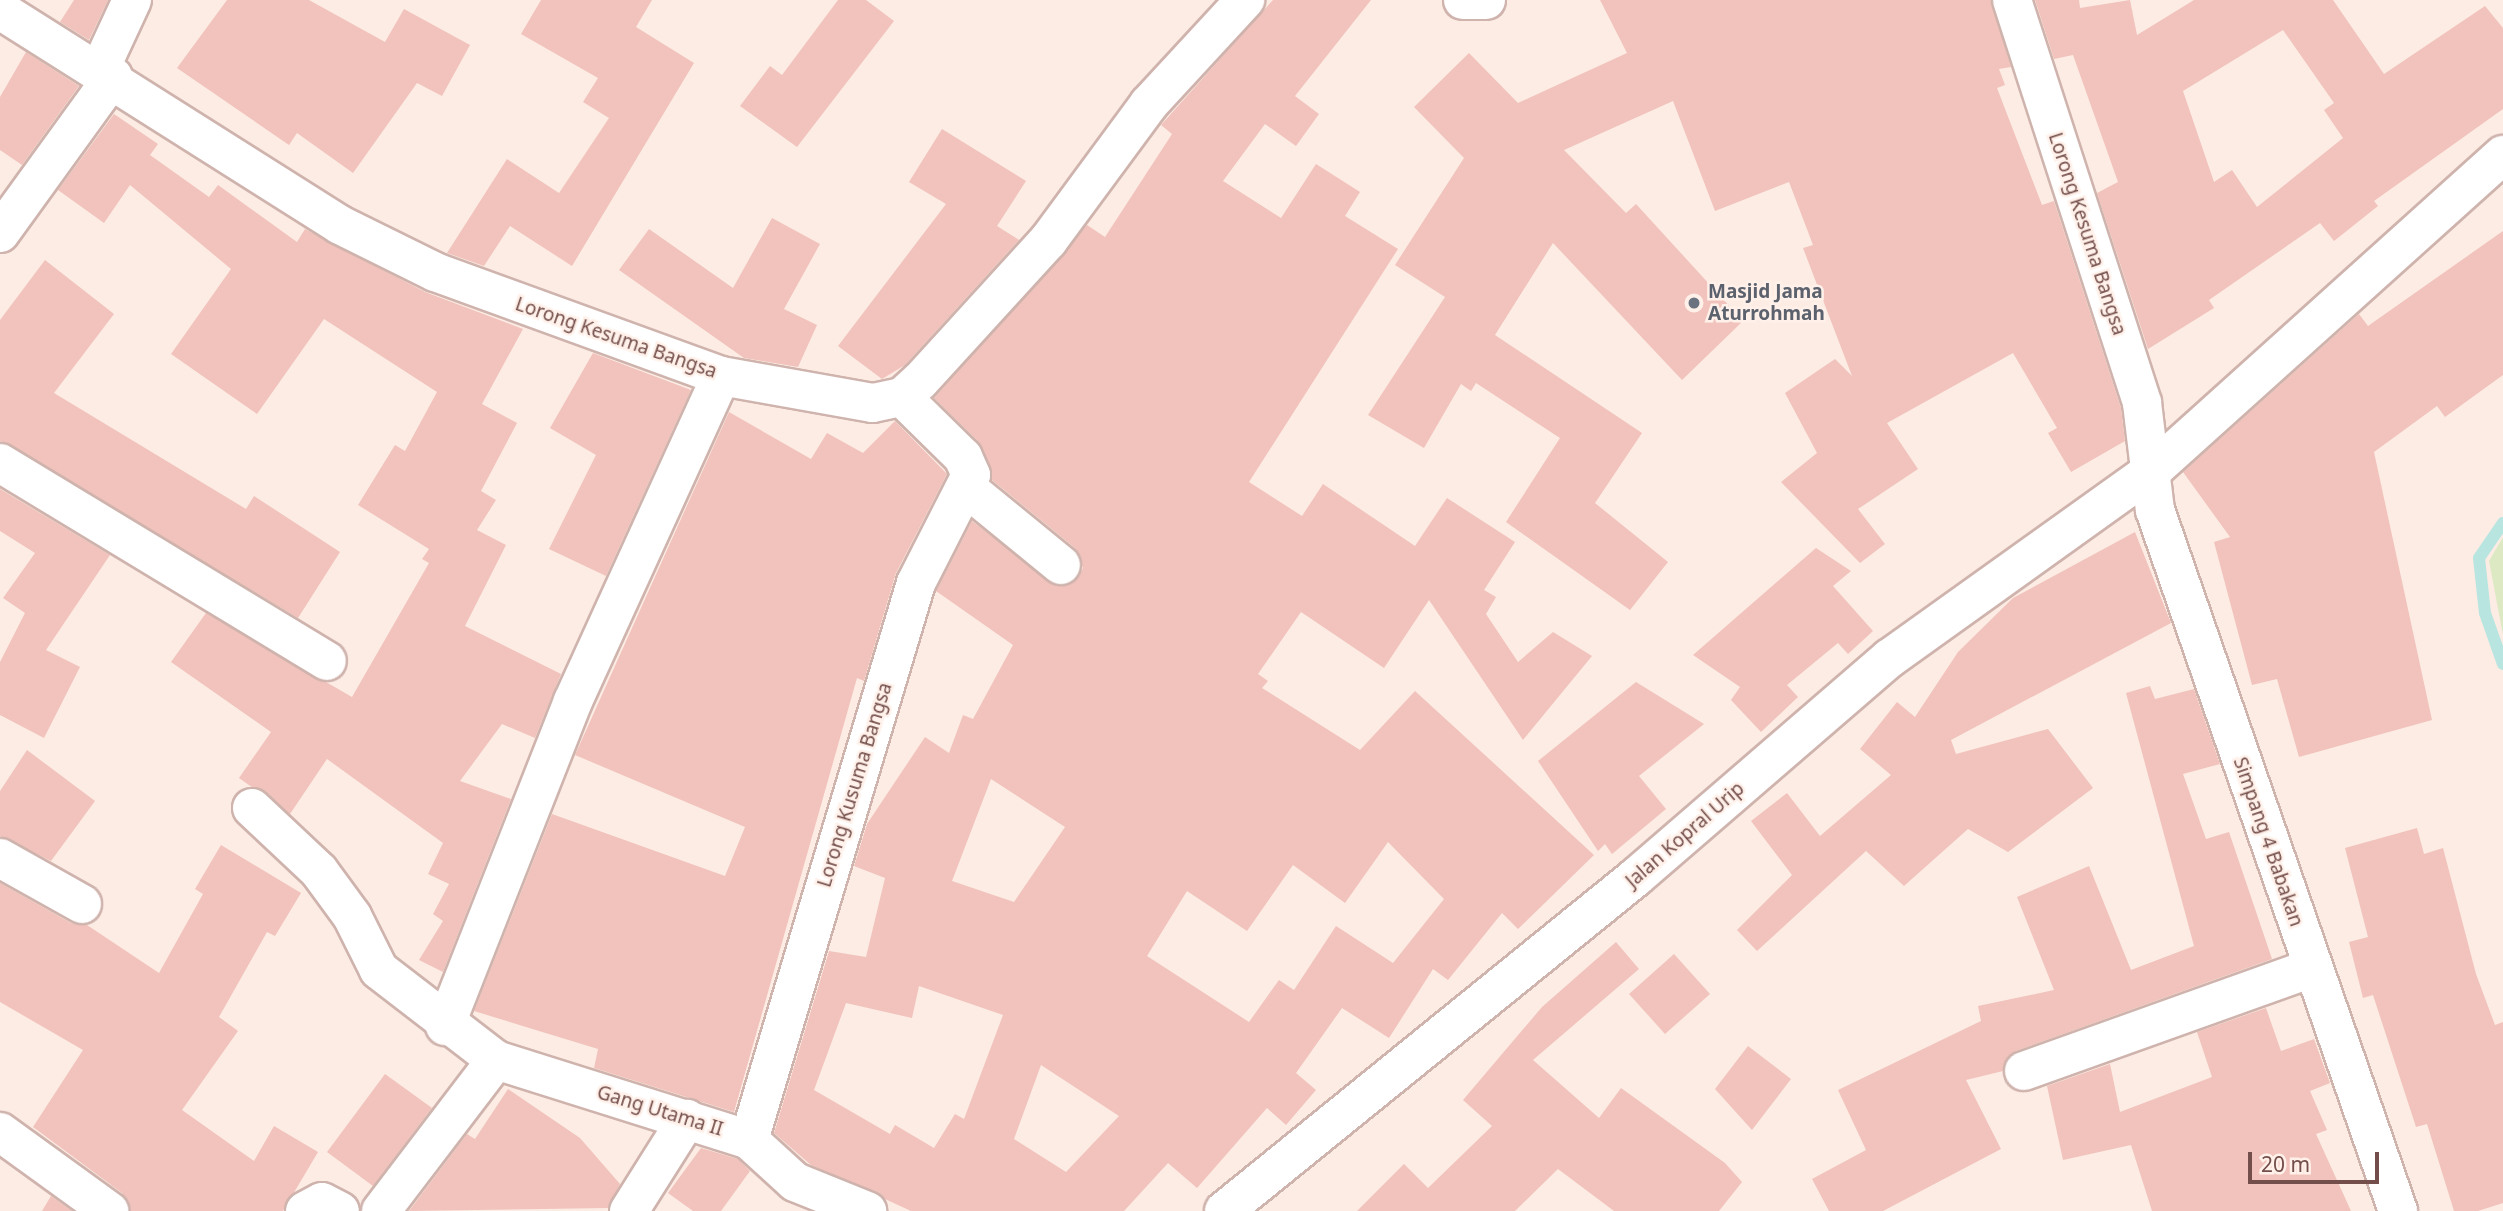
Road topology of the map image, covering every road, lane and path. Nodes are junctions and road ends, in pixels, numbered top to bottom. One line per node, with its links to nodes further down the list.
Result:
1 (132, 0): 7 (street)
2 (1245, 0): 11 (street)
3 (1463, 0): 4 (street)
4 (1486, 0)
5 (2012, 0): 13 (street, Lorong Kesuma Bangsa)
6 (0, 10): 7 (street, Lorong Kesuma Bangsa)
7 (107, 73): 9 (street); 10 (street, Lorong Kesuma Bangsa)
8 (2503, 155): 13 (street, Jalan Kopral Urip)
9 (0, 233)
10 (721, 376): 11 (street, Lorong Kesuma Bangsa); 21 (street)
11 (902, 397): 14 (street)
12 (0, 463): 16 (street)
13 (2153, 470): 20 (street, Simpang 4 Babakan); 33 (street, Jalan Kopral Urip)
14 (968, 489): 15 (street); 26 (street, Lorong Kusuma Bangsa)
15 (1061, 565)
16 (327, 662)
17 (252, 808): 21 (street, Gang Utama II)
18 (0, 858): 19 (street)
19 (82, 904)
20 (2311, 968): 23 (street); 34 (street, Simpang 4 Babakan)
21 (444, 1026): 22 (street, Gang Utama II)
22 (496, 1060): 24 (street, Gang Utama II); 30 (street)
23 (2024, 1070)
24 (687, 1119): 26 (street, Gang Utama II); 31 (street)
25 (0, 1132): 27 (street)
26 (749, 1140): 32 (street, Gang Utama II)
27 (109, 1211)
28 (305, 1211): 29 (street)
29 (341, 1211)
30 (380, 1211)
31 (629, 1211)
32 (867, 1211)
33 (1224, 1211)
34 (2398, 1211)

